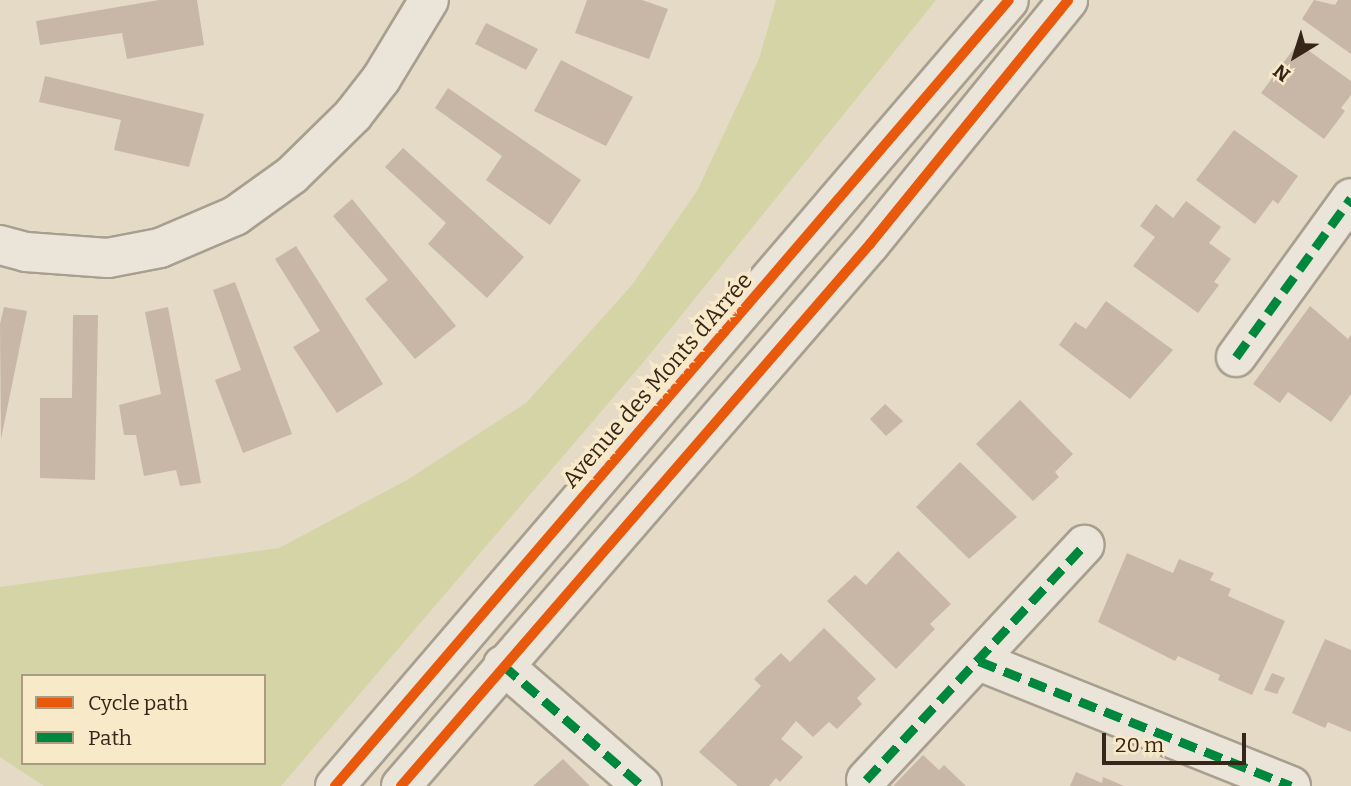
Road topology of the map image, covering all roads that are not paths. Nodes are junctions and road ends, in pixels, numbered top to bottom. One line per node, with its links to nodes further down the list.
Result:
1 (429, 0): 5 (street)
2 (1009, 0): 11 (street, Avenue des Monts d'Arrée)
3 (1068, 0): 9 (street)
4 (1351, 198): 6 (street)
5 (0, 245)
6 (1236, 358)
7 (1084, 545): 8 (street)
8 (978, 662): 10 (street); 14 (street)
9 (503, 665): 12 (street); 13 (street)
10 (866, 780)
11 (335, 786)
12 (401, 786)
13 (642, 786)
14 (1291, 786)

